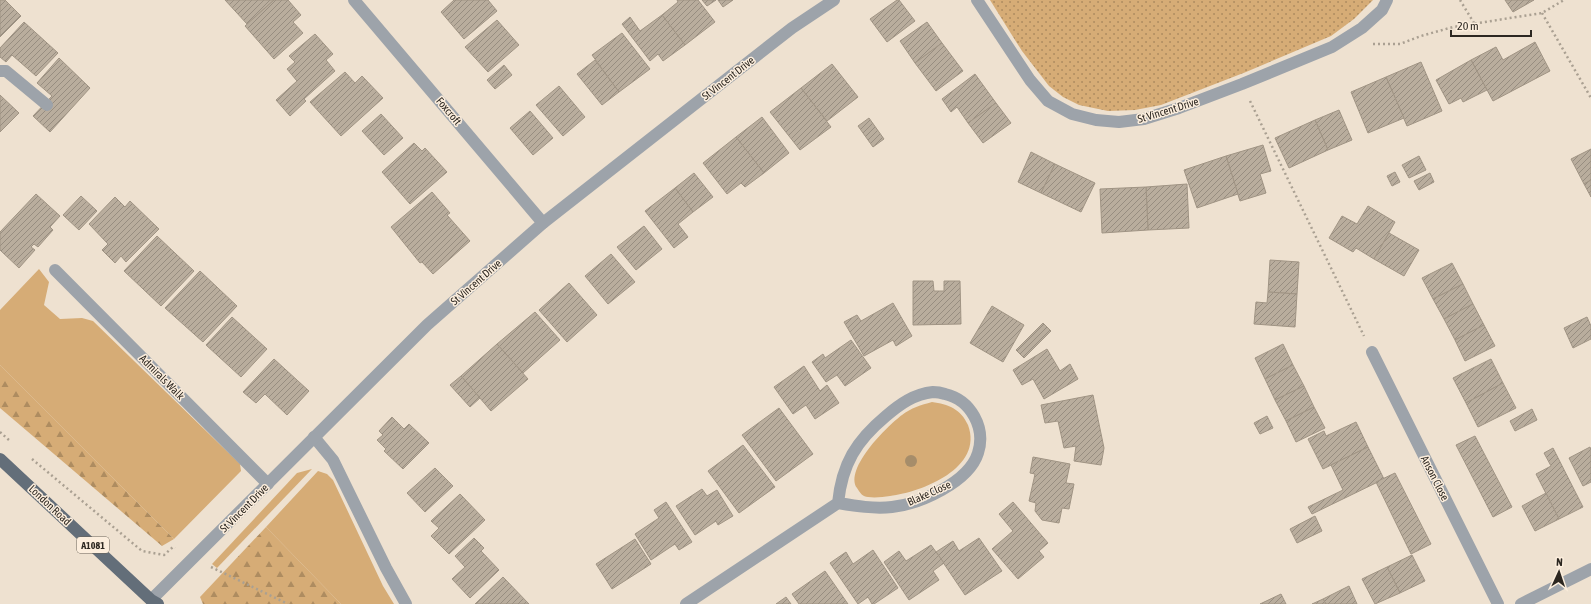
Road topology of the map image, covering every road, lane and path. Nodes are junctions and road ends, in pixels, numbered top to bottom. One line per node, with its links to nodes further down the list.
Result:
1 (354, 0): 14 (street, Foxcroft)
2 (834, 0): 14 (street, St Vincent Drive)
3 (977, 0): 11 (street, St Vincent Drive)
4 (1387, 0): 9 (street, St Vincent Drive)
5 (1460, 0): 8 (path)
6 (1564, 0): 7 (path)
7 (1542, 13): 8 (path); 12 (path)
8 (1474, 23): 9 (path)
9 (1358, 30): 11 (street, St Vincent Drive)
10 (0, 71): 13 (street)
11 (1242, 84): 16 (path)
12 (1591, 98)
13 (47, 105)
14 (543, 223): 18 (street, St Vincent Drive)
15 (55, 270): 22 (street, Admirals Walk)
16 (1372, 352): 30 (street, Anson Close)
17 (0, 432): 19 (path)
18 (314, 437): 22 (street, St Vincent Drive); 28 (street)
19 (12, 442)
20 (29, 457): 24 (path)
21 (0, 459): 26 (main road, London Road / A1081)
22 (268, 484): 24 (street, St Vincent Drive)
23 (838, 503): 23 (street, Blake Close); 29 (street)
24 (194, 559): 26 (street, St Vincent Drive); 27 (path)
25 (1591, 569): 31 (street)
26 (154, 603)
27 (288, 604)
28 (406, 604)
29 (686, 604)
30 (1498, 604)
31 (1521, 604)

